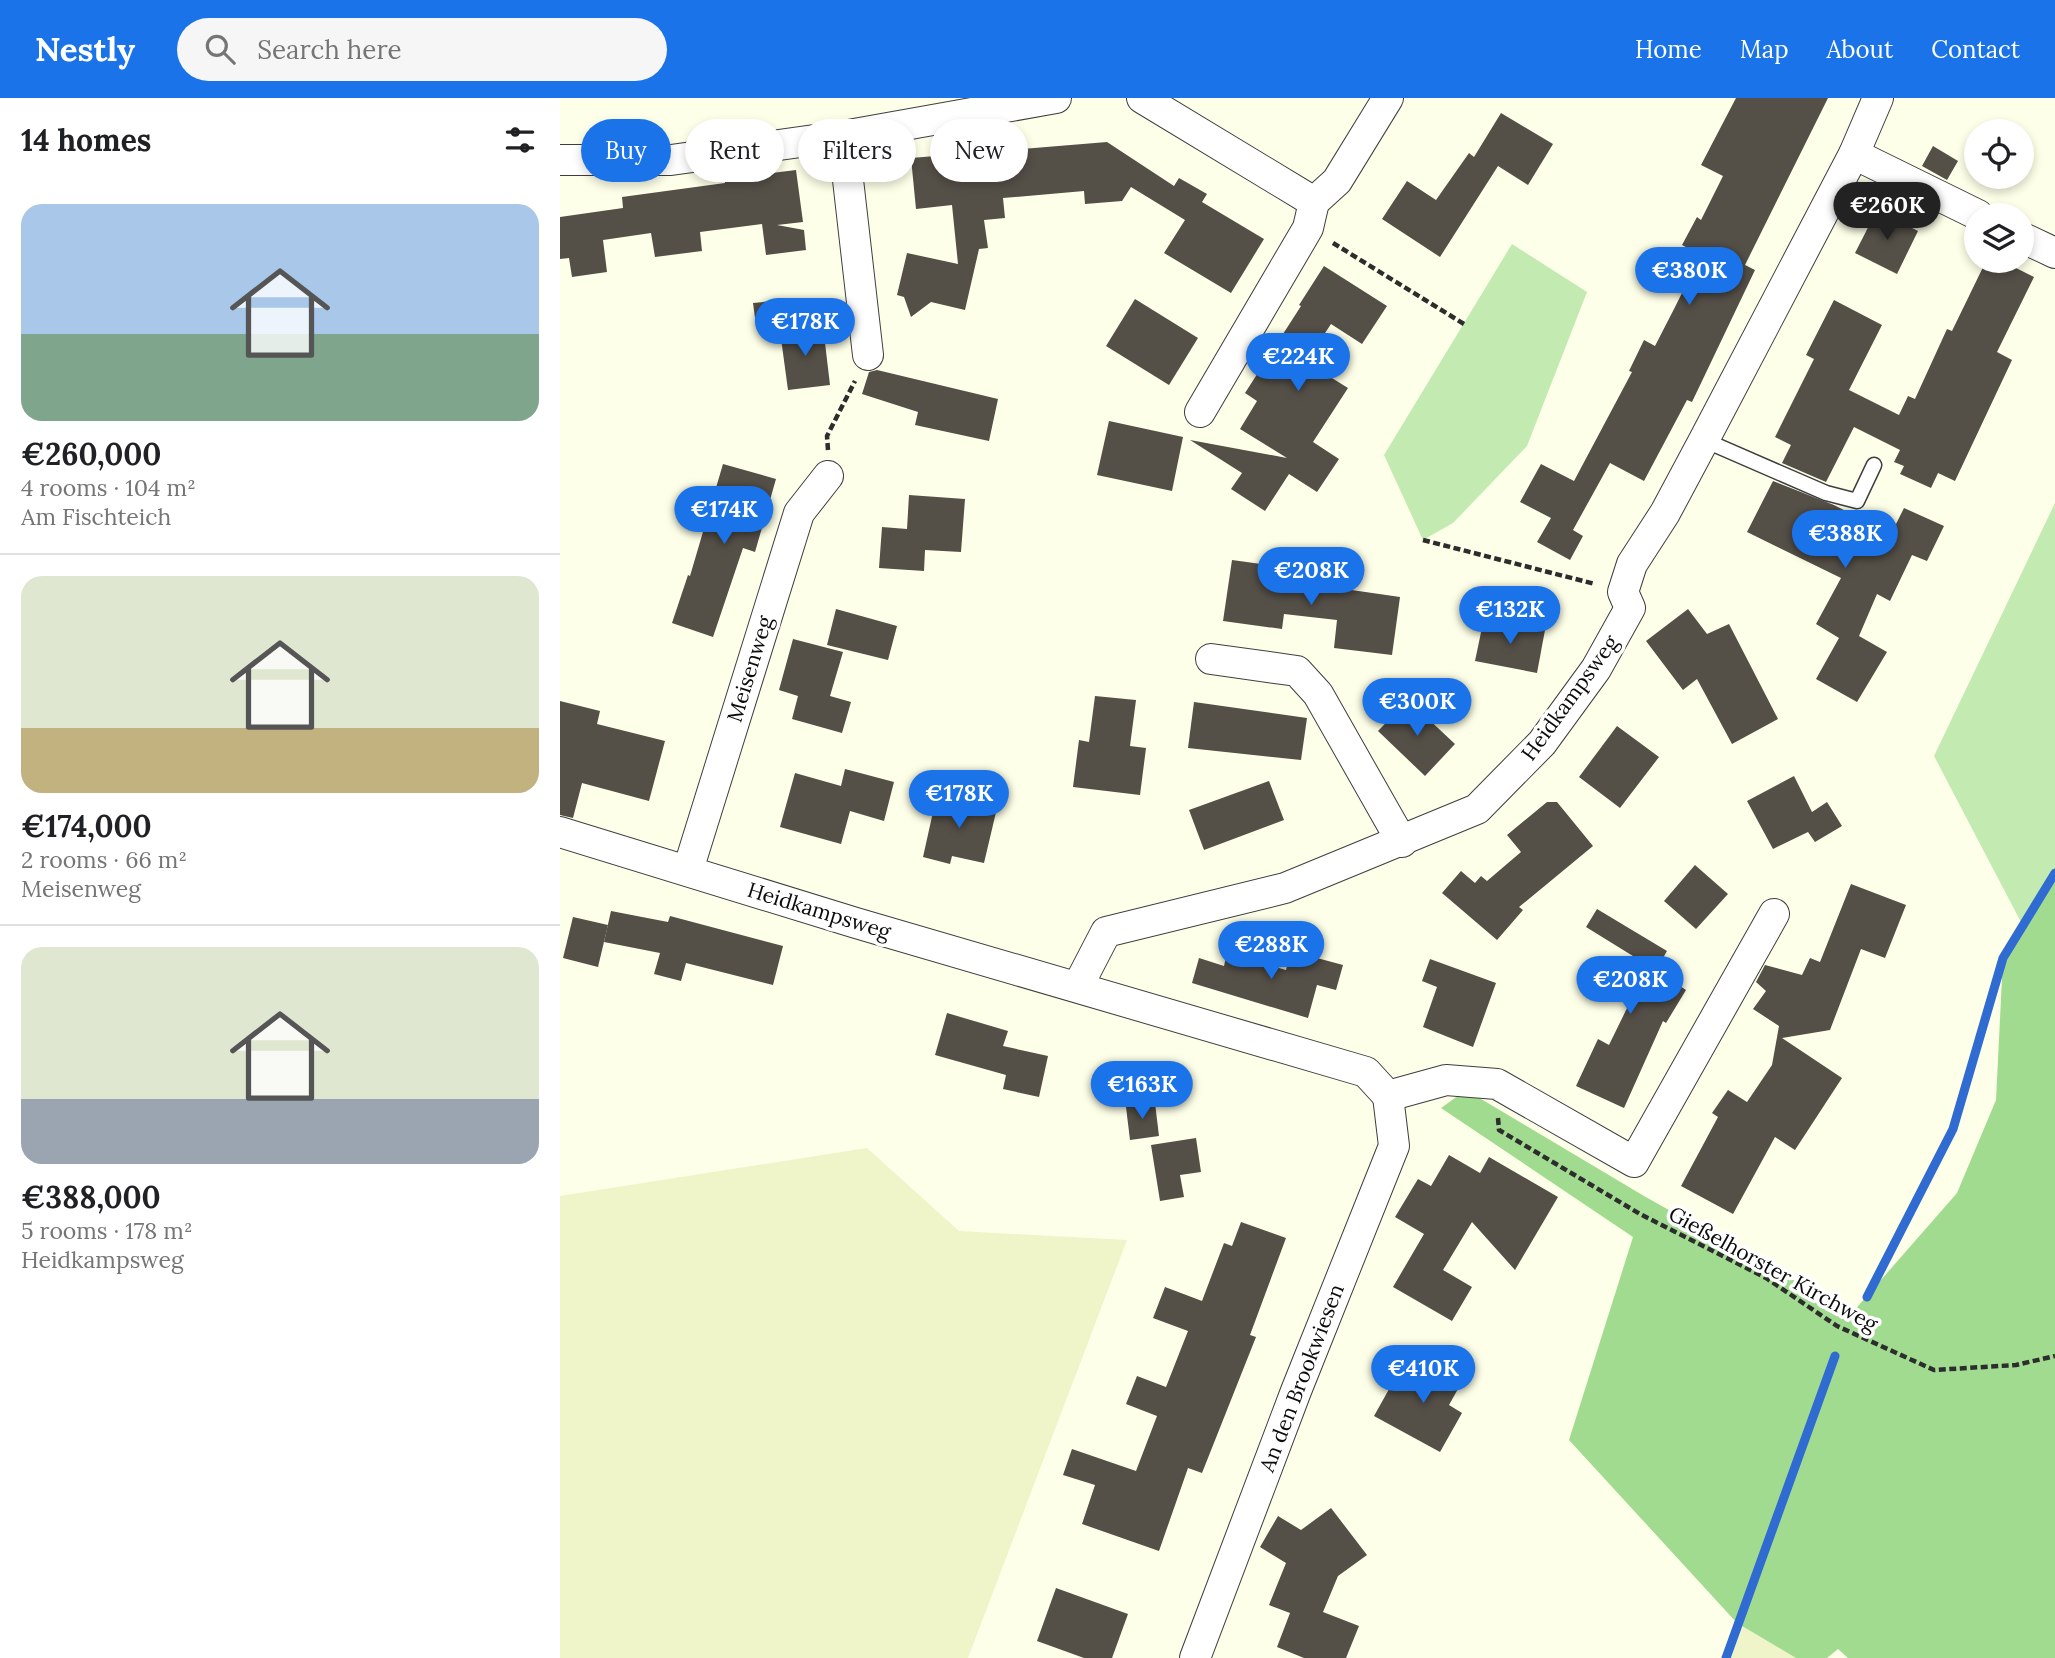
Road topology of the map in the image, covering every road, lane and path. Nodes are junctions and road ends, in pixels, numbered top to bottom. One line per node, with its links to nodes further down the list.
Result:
1 (1056, 98): 5 (street)
2 (1142, 98): 11 (street)
3 (1388, 98): 11 (street)
4 (1878, 98): 7 (street, Heidkampsweg)
5 (916, 123)
6 (798, 142): 8 (street)
7 (1854, 154): 10 (street); 17 (street, Heidkampsweg)
8 (560, 160)
9 (847, 182): 15 (street)
10 (1964, 208)
11 (1311, 215): 14 (path); 16 (street)
12 (2034, 243): 13 (street)
13 (2055, 253)
14 (1464, 324)
15 (868, 355): 19 (path)
16 (1200, 412)
17 (1704, 440): 18 (lane); 21 (street, Heidkampsweg)
18 (1874, 465)
19 (828, 476): 25 (street, Meisenweg)
20 (1423, 540): 21 (path)
21 (1623, 592): 24 (street, Heidkampsweg)
22 (1211, 659): 24 (street)
23 (560, 832): 25 (street, Heidkampsweg)
24 (1402, 842): 27 (street, Heidkampsweg)
25 (688, 870): 27 (street, Heidkampsweg)
26 (1774, 914): 28 (street)
27 (1078, 986): 29 (street, Heidkampsweg)
28 (1497, 1084): 29 (street); 30 (path, Gießelhorster Kirchweg)
29 (1388, 1096): 31 (street, An den Brookwiesen)
30 (2055, 1356)
31 (1195, 1658)

